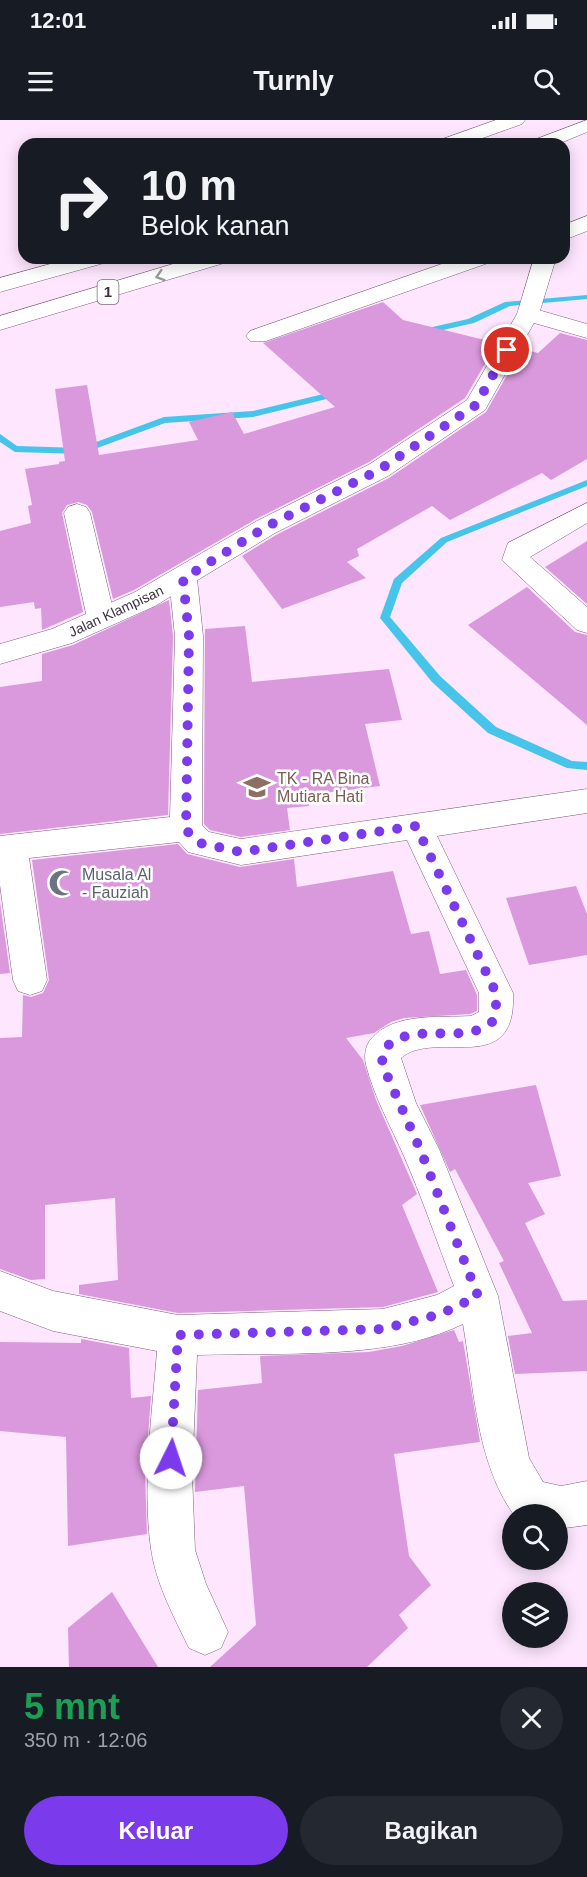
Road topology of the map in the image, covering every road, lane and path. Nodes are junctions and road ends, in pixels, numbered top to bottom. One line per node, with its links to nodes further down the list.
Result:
1 (514, 120): 3 (main road)
2 (587, 125): 4 (main road)
3 (464, 138)
4 (556, 138)
5 (587, 222): 6 (main road)
6 (570, 231)
7 (75, 264): 11 (main road, 1)
8 (196, 264): 13 (main road, 1, one-way to 13)
9 (464, 264): 15 (main road)
10 (543, 265): 12 (main road, Jalan Klampisan)
11 (0, 285)
12 (529, 309): 14 (main road); 18 (main road, Jalan Klampisan)
13 (0, 323)
14 (587, 331)
15 (258, 336)
16 (587, 512): 20 (main road)
17 (77, 513): 19 (main road)
18 (183, 579): 19 (main road, Jalan Klampisan); 24 (main road)
19 (101, 618): 21 (main road, Jalan Klampisan)
20 (587, 623)
21 (0, 654)
22 (587, 801): 23 (main road)
23 (416, 826): 24 (main road); 28 (main road)
24 (186, 830): 25 (main road)
25 (6, 848): 26 (main road)
26 (30, 980)
27 (0, 1291): 29 (main road)
28 (478, 1296): 29 (main road); 30 (main road)
29 (178, 1335): 31 (main road)
30 (587, 1503)
31 (205, 1632)

